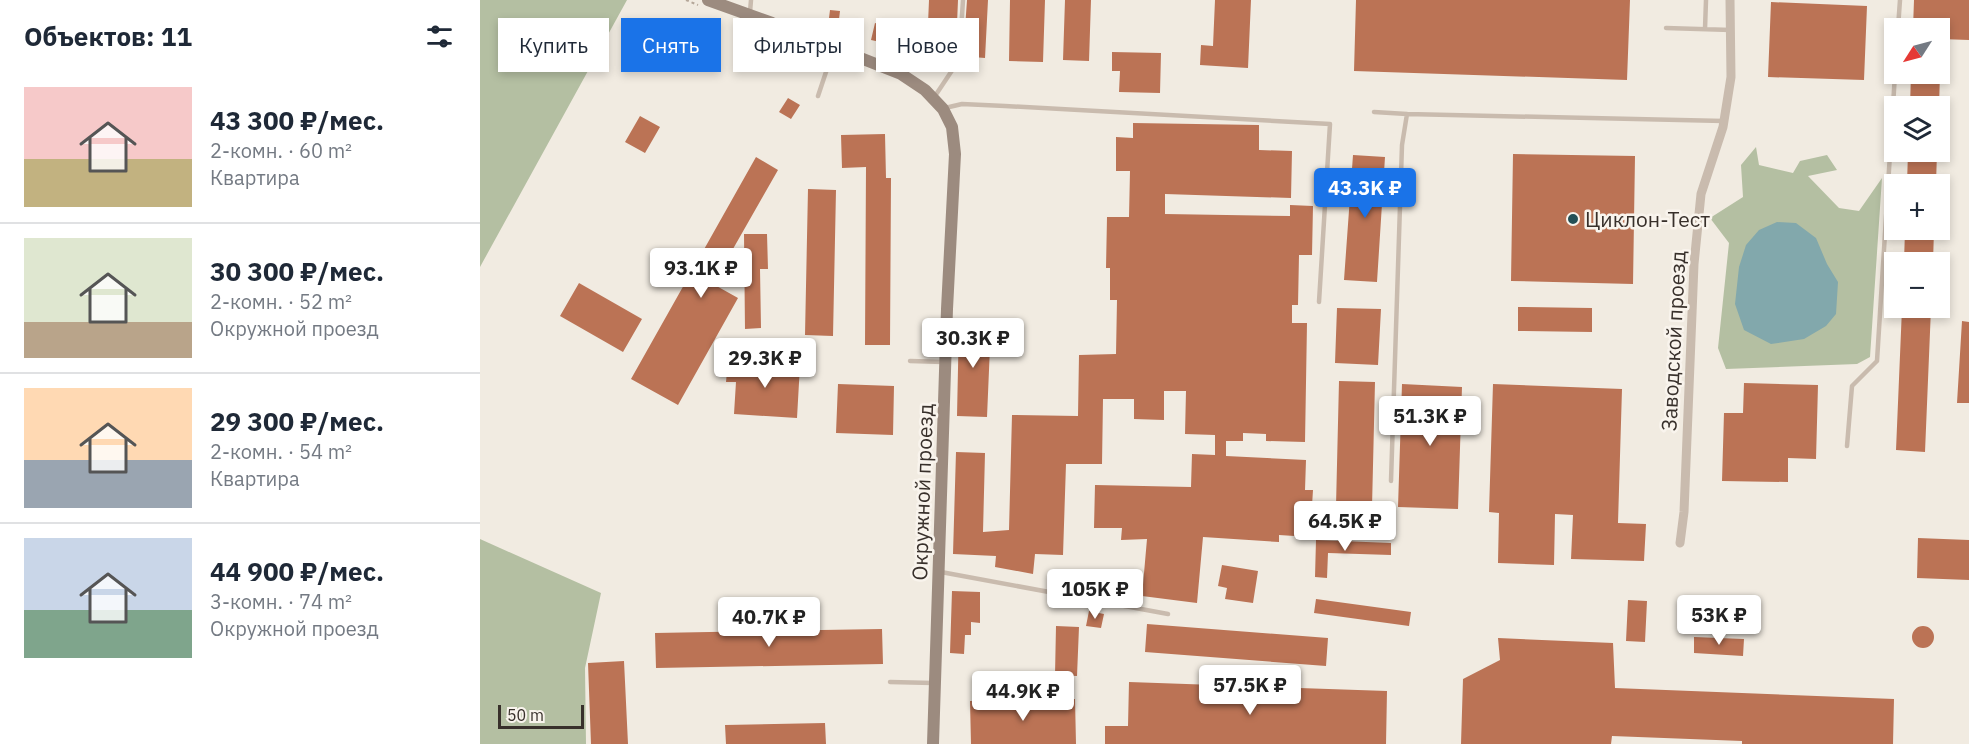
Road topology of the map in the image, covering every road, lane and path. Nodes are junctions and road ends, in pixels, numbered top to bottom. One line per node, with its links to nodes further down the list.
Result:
1 (708, 0): 7 (street, Окружной проезд)
2 (751, 0): 7 (lane)
3 (963, 0): 9 (lane)
4 (1706, 0): 12 (lane)
5 (1730, 0): 13 (street, Заводской проезд)
6 (1900, 0): 10 (lane)
7 (750, 15): 8 (street, Окружной проезд)
8 (758, 18)
9 (962, 18)
10 (1899, 18)
11 (1666, 28): 12 (lane)
12 (1705, 29): 13 (lane)
13 (1731, 30): 23 (street, Заводской проезд)
14 (864, 60): 19 (street, Окружной проезд)
15 (826, 72): 18 (lane)
16 (951, 72): 19 (lane)
17 (1894, 84): 27 (lane)
18 (818, 96)
19 (933, 99): 20 (street, Окружной проезд)
20 (943, 109): 24 (lane); 26 (street, Окружной проезд)
21 (1374, 112): 22 (lane)
22 (1407, 114): 23 (lane); 28 (lane)
23 (1724, 121): 29 (street, Заводской проезд)
24 (1319, 302)
25 (910, 361): 26 (lane)
26 (945, 362): 30 (street, Окружной проезд)
27 (1847, 446)
28 (1391, 481)
29 (1680, 543)
30 (939, 572): 31 (lane); 33 (street, Окружной проезд)
31 (1168, 614)
32 (890, 682): 33 (lane)
33 (935, 682): 34 (street, Окружной проезд)
34 (933, 744)

